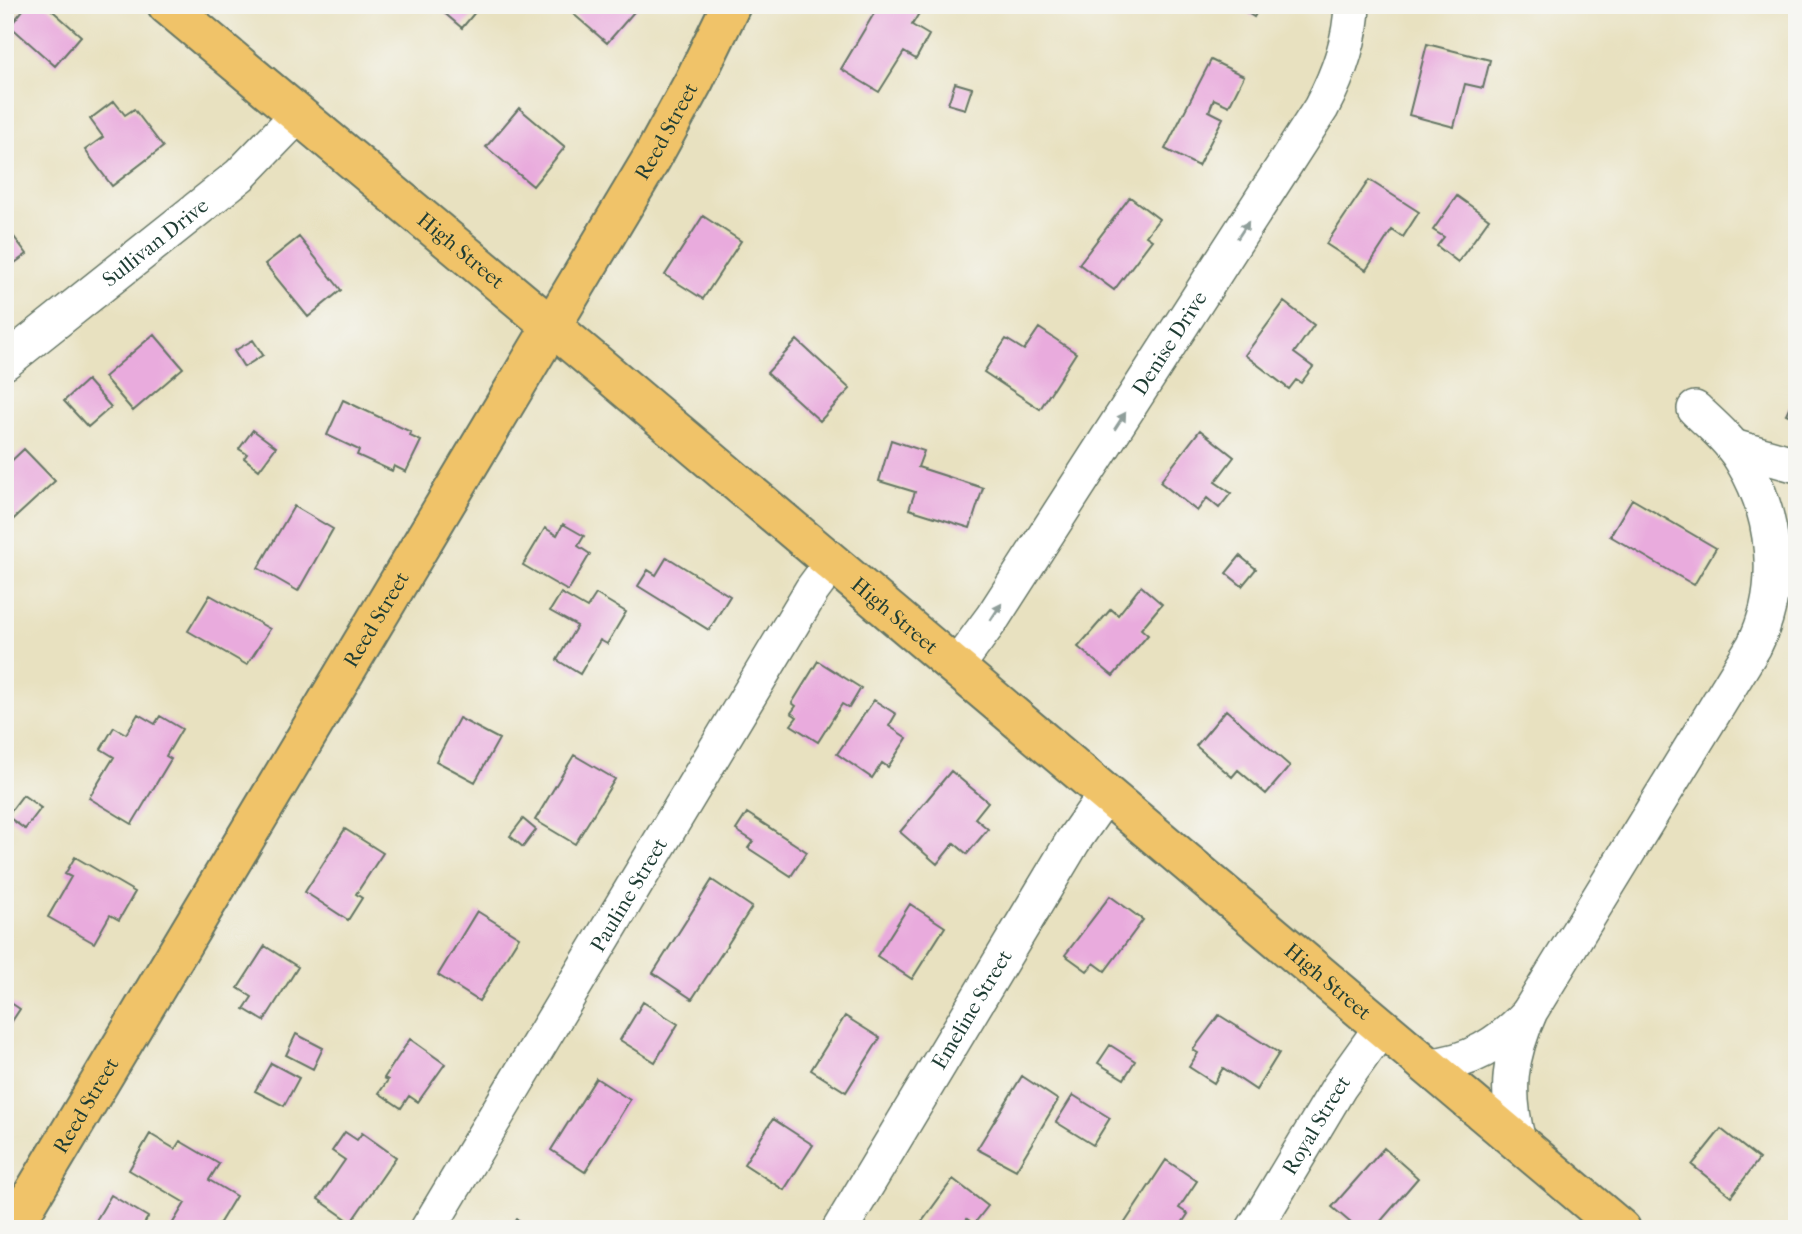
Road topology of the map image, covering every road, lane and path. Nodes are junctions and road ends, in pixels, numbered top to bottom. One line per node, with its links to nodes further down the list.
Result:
1 (167, 5): 4 (main road, High Street)
2 (731, 5): 5 (main road, Reed Street)
3 (1352, 5): 12 (street, Denise Drive, one-way to 3)
4 (298, 115): 5 (main road, High Street); 6 (street, Sullivan Drive)
5 (552, 326): 10 (main road, High Street); 18 (main road, Reed Street)
6 (5, 362)
7 (1695, 409): 8 (street)
8 (1734, 447): 9 (street); 11 (street)
9 (1797, 465)
10 (832, 563): 12 (main road, High Street); 19 (street, Pauline Street)
11 (1785, 564): 14 (street)
12 (956, 667): 13 (main road, High Street)
13 (1106, 794): 15 (main road, High Street); 20 (street, Emeline Street)
14 (1530, 1011): 16 (street); 17 (street)
15 (1382, 1027): 16 (main road, High Street); 21 (street, Royal Street)
16 (1428, 1066): 17 (main road, High Street)
17 (1518, 1141): 22 (main road, High Street)
18 (12, 1229)
19 (428, 1229)
20 (840, 1229)
21 (1254, 1229)
22 (1621, 1229)

